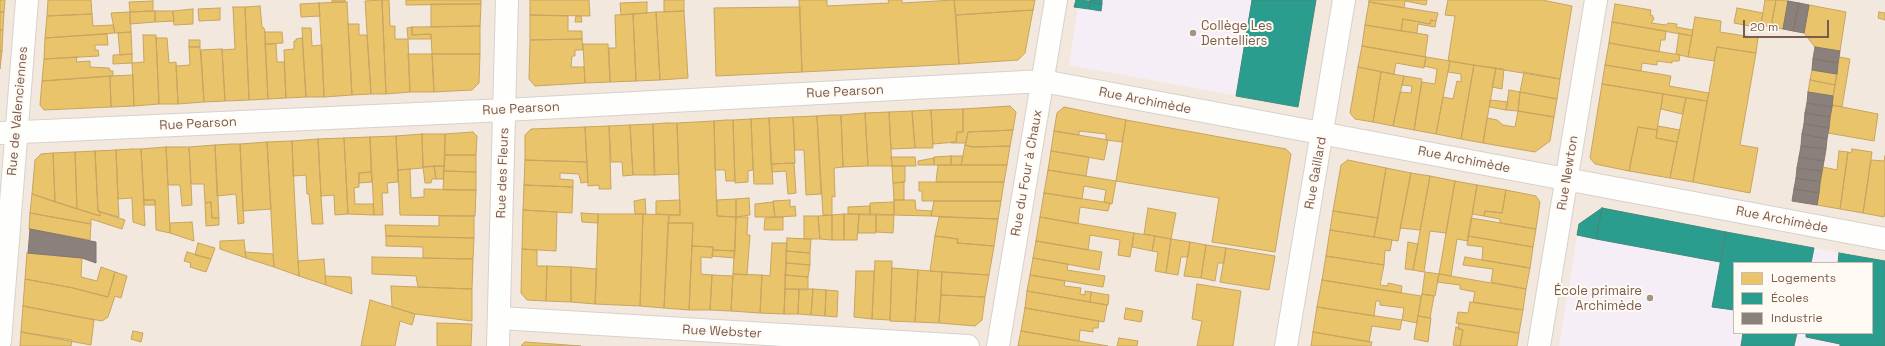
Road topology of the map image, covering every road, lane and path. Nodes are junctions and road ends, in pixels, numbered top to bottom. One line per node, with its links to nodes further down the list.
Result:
1 (27, 0): 8 (street, Rue de Valenciennes)
2 (507, 0): 7 (street, Rue des Fleurs)
3 (1056, 0): 6 (street, Rue du Four à Chaux)
4 (1344, 0): 9 (street, Rue Gaillard)
5 (1596, 0): 10 (street, Rue Newton)
6 (1043, 82): 7 (street, Rue Pearson); 9 (street, Rue Archimède); 16 (street, Rue du Four à Chaux)
7 (505, 110): 8 (street, Rue Pearson); 12 (street, Rue des Fleurs)
8 (8, 133): 13 (street, Rue de Valenciennes)
9 (1322, 134): 10 (street, Rue Archimède); 17 (street, Rue Gaillard)
10 (1567, 179): 11 (street, Rue Archimède); 18 (street, Rue Newton)
11 (1885, 239)
12 (499, 318): 14 (street, Rue des Fleurs); 15 (street, Rue Webster)
13 (0, 341)
14 (498, 346)
15 (968, 346)
16 (998, 346)
17 (1286, 346)
18 (1539, 346)

